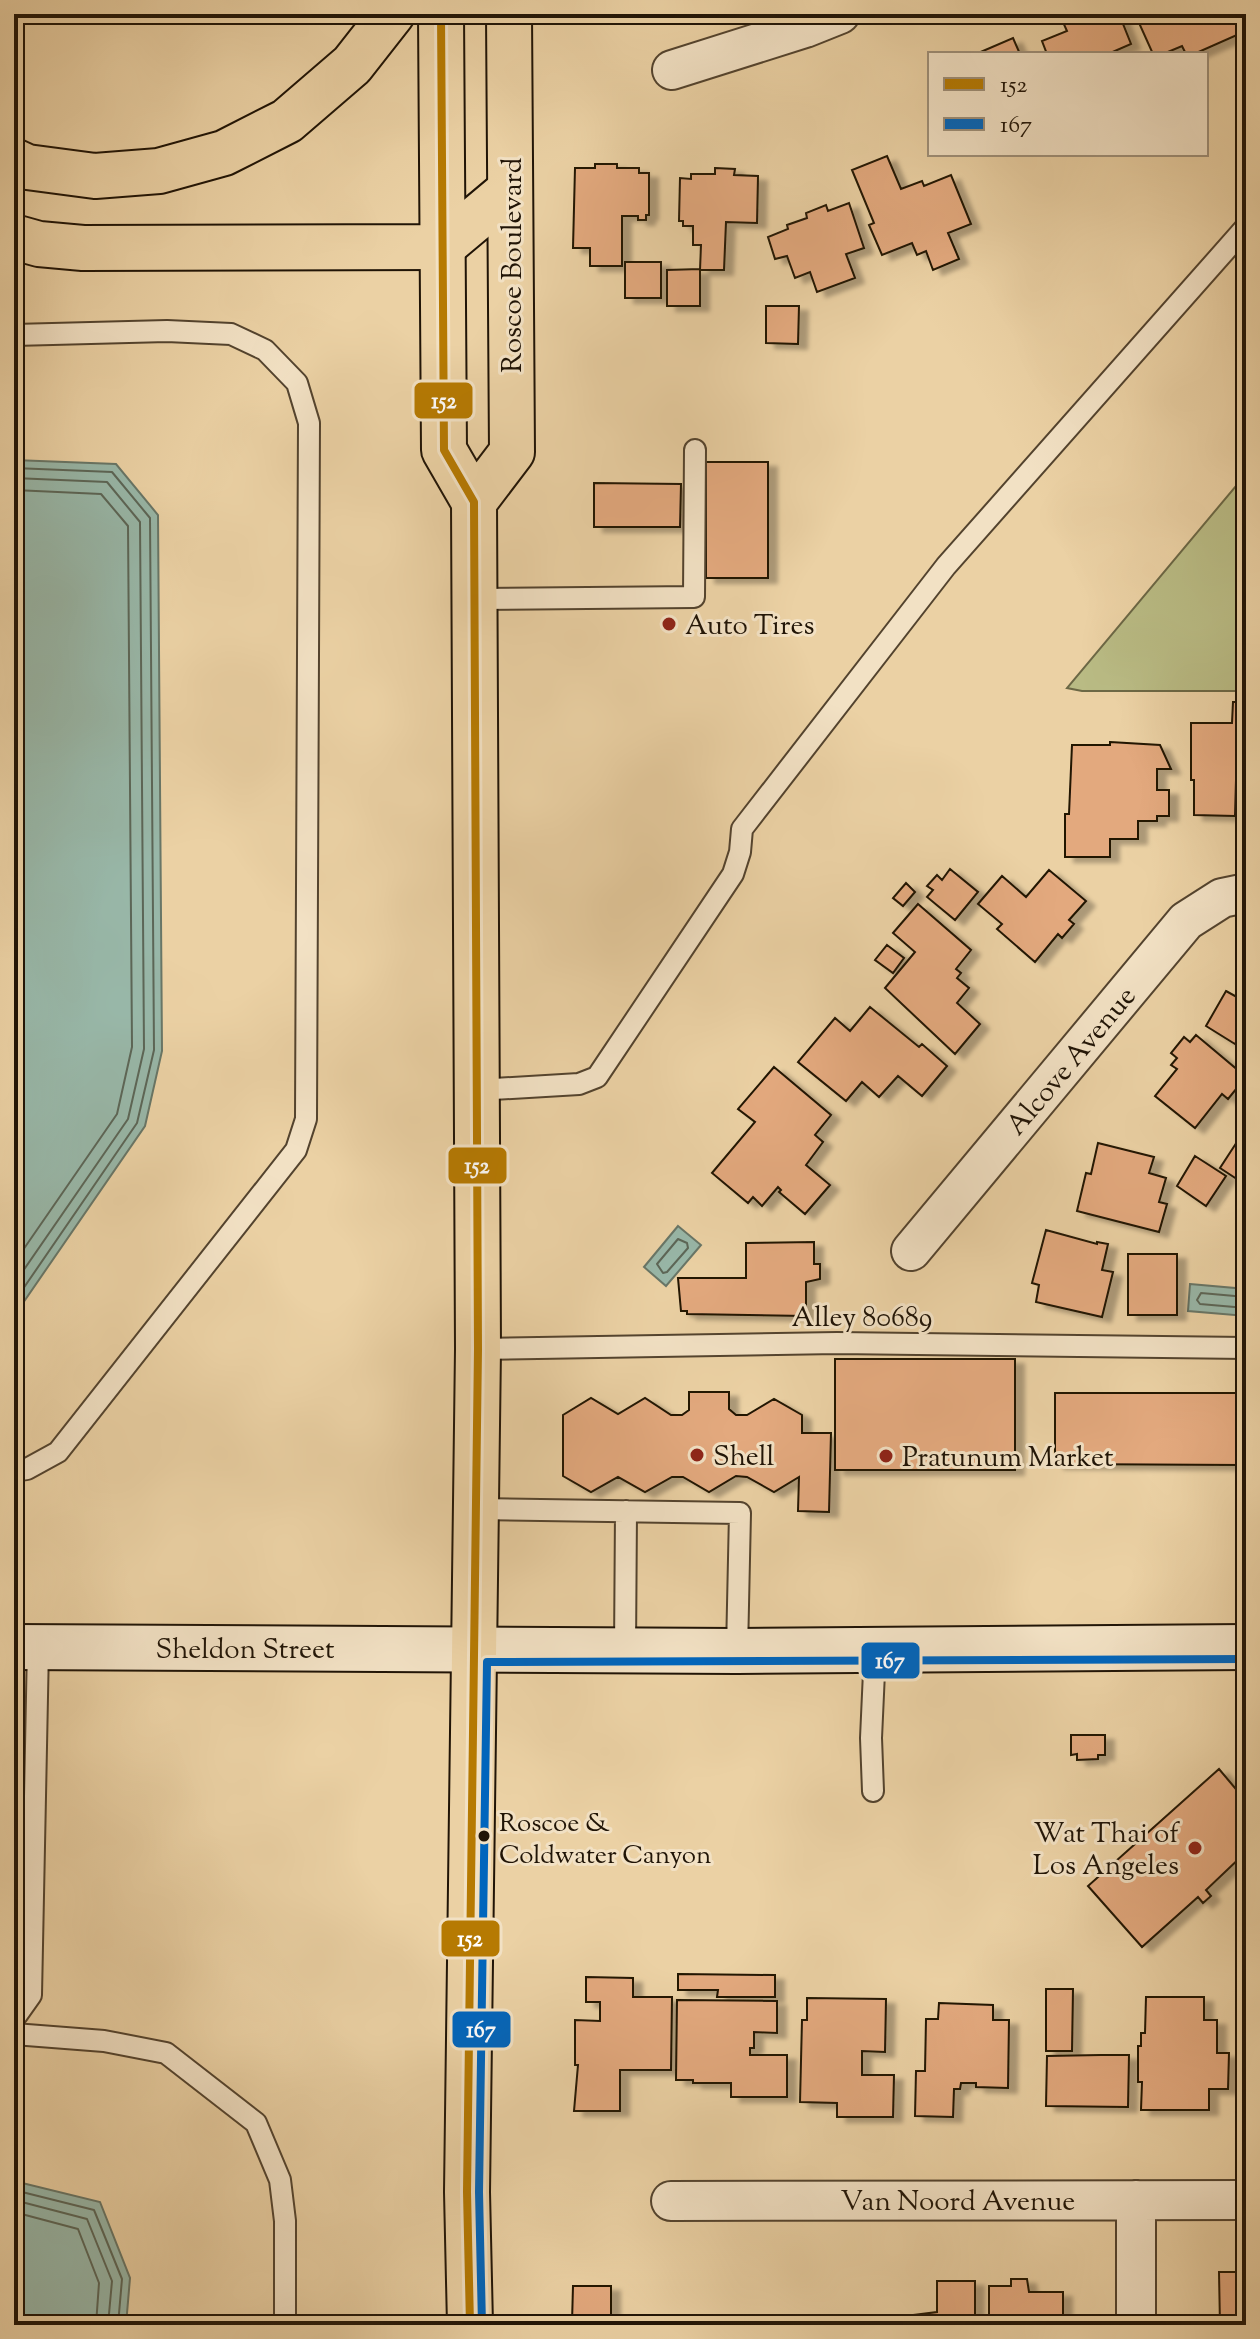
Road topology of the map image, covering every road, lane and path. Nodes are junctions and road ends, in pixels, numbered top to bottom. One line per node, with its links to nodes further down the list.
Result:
1 (392, 14): 6 (main road)
2 (441, 14): 10 (main road)
3 (509, 14): 7 (main road, Roscoe Boulevard)
4 (840, 14): 5 (street)
5 (672, 70)
6 (14, 161)
7 (510, 190): 10 (main road); 13 (main road, Roscoe Boulevard)
8 (1246, 227): 16 (lane)
9 (14, 237): 10 (main road)
10 (442, 247): 13 (main road)
11 (14, 335): 20 (lane)
12 (695, 450): 14 (lane)
13 (474, 502): 14 (main road)
14 (475, 599): 16 (main road)
15 (1246, 893): 17 (street, Alcove Avenue)
16 (477, 1090): 19 (main road)
17 (911, 1251)
18 (1246, 1348): 19 (lane, Alley 80689)
19 (478, 1349): 21 (main road)
20 (14, 1471)
21 (477, 1509): 22 (lane); 25 (main road)
22 (626, 1511): 26 (lane); 28 (lane)
23 (26, 1647): 25 (main road, Sheldon Street); 30 (lane)
24 (1246, 1647): 27 (main road, Sheldon Street)
25 (475, 1650): 26 (main road, Sheldon Street); 36 (main road)
26 (625, 1650): 28 (main road, Sheldon Street)
27 (875, 1650): 28 (main road, Sheldon Street); 29 (lane)
28 (737, 1651)
29 (873, 1791)
30 (14, 2019)
31 (14, 2034): 35 (lane)
32 (1136, 2200): 33 (street, Van Noord Avenue); 34 (street, Van Noord Avenue); 37 (street)
33 (1246, 2200)
34 (671, 2201)
35 (285, 2325)
36 (470, 2325)
37 (1136, 2325)

